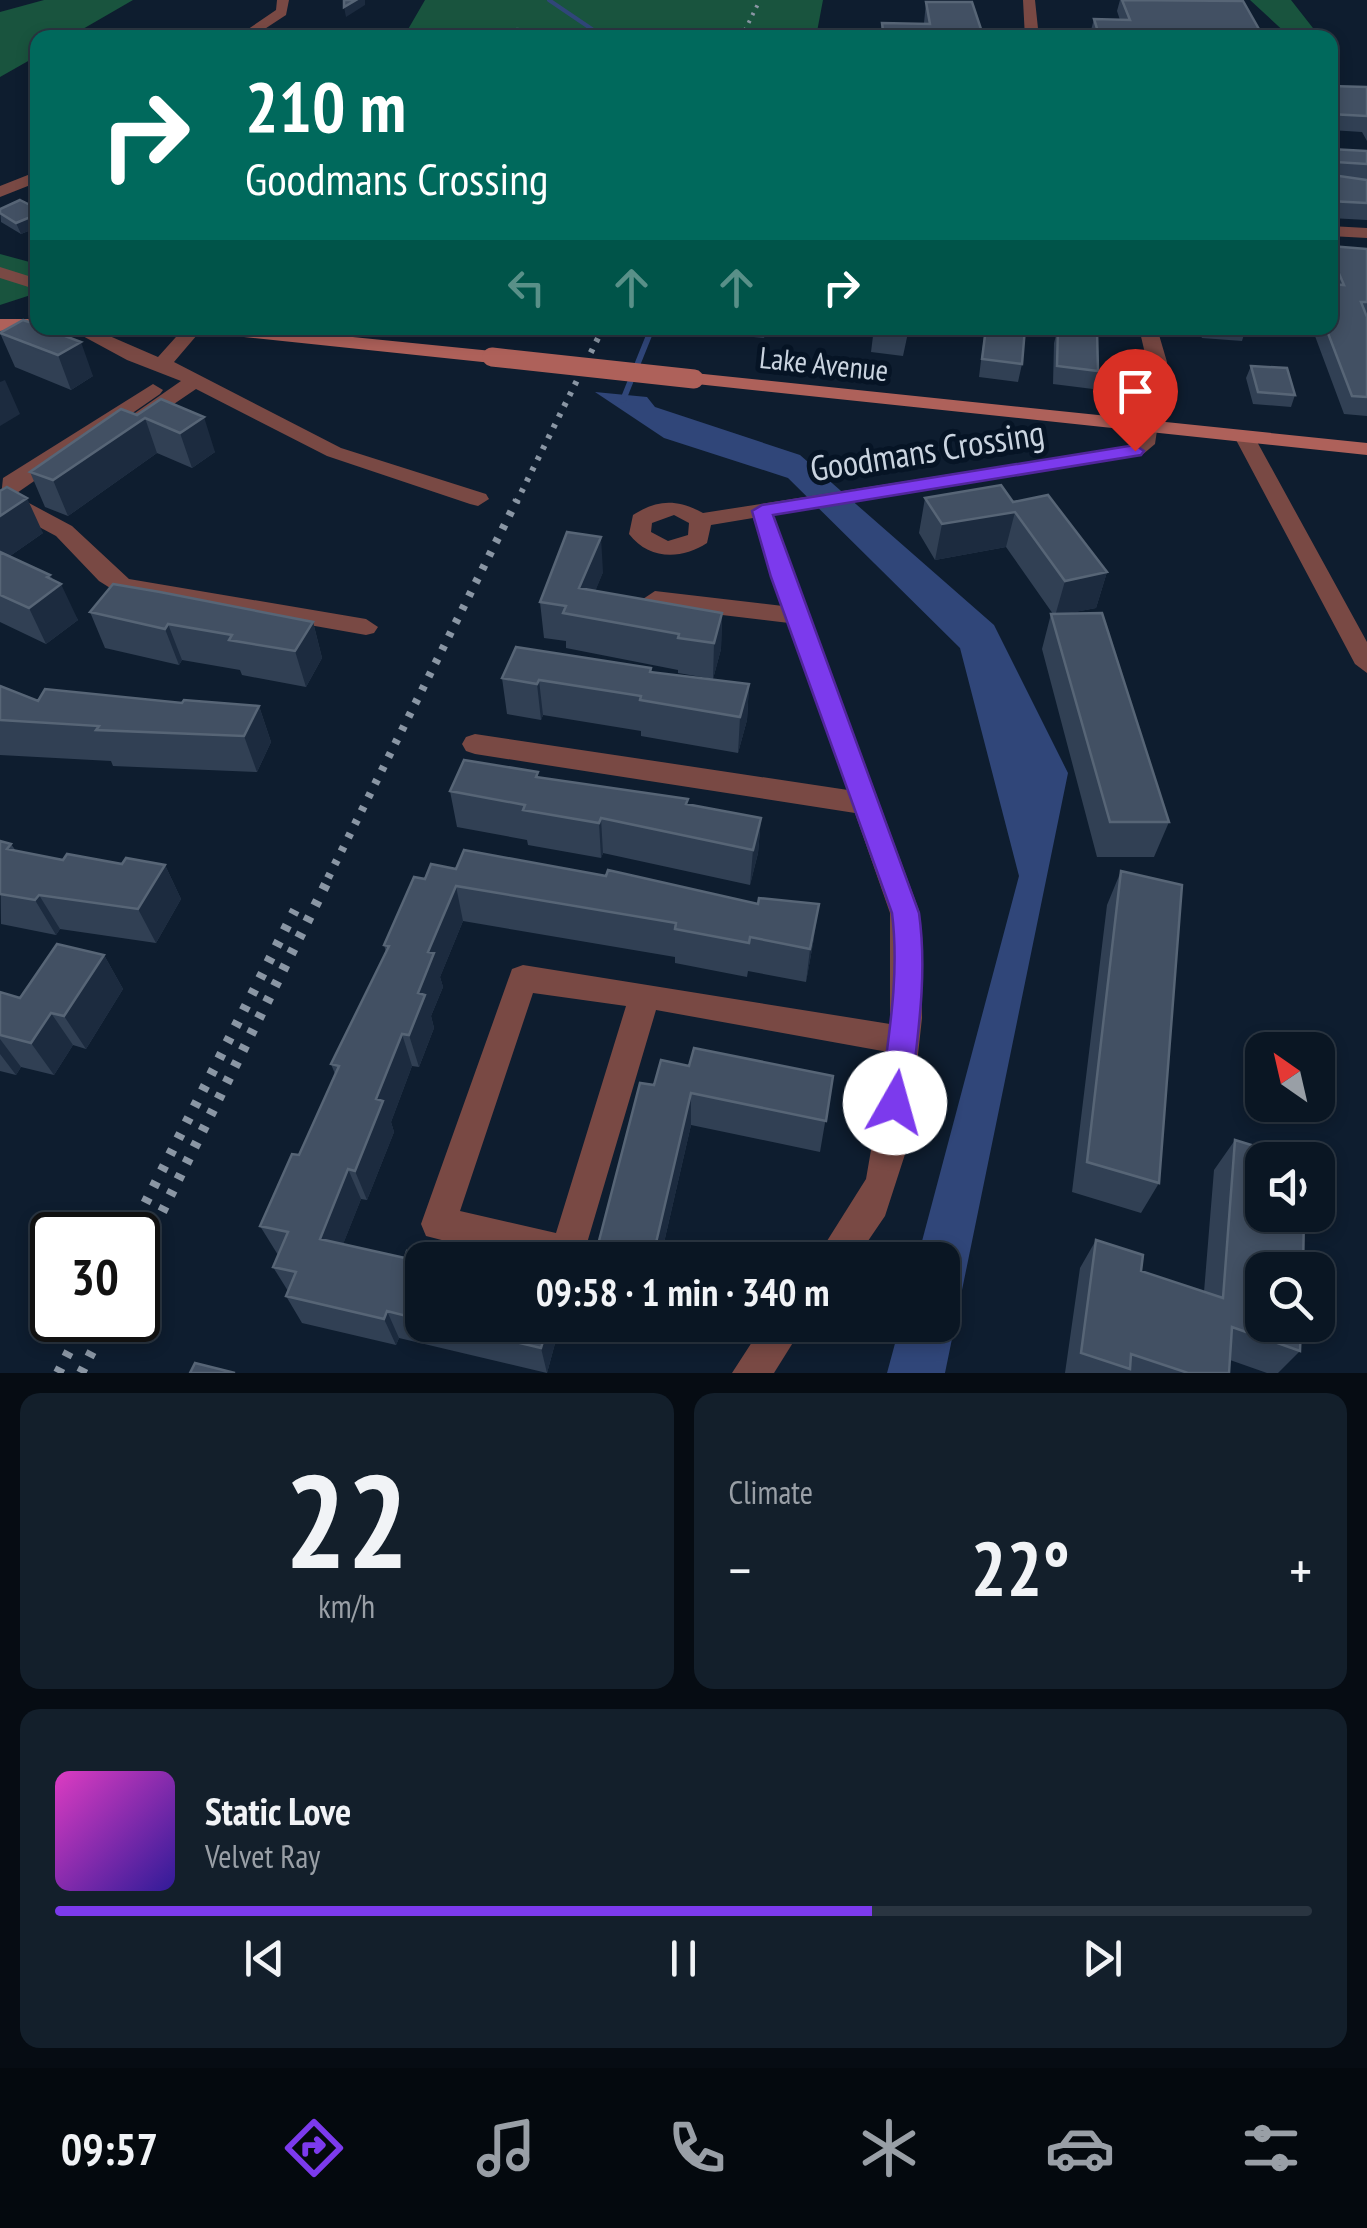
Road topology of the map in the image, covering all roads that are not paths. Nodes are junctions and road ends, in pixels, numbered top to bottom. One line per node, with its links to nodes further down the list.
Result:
1 (284, 0): 3 (street)
2 (1029, 0): 4 (street)
3 (254, 30)
4 (1031, 30)
5 (30, 179): 6 (street)
6 (0, 192)
7 (1338, 231): 8 (street)
8 (1367, 233)
9 (0, 272): 10 (street)
10 (30, 283)
11 (30, 284): 12 (street)
12 (0, 287)
13 (30, 324): 14 (main road)
14 (0, 325)
15 (91, 335): 19 (street)
16 (192, 335): 19 (street)
17 (280, 335): 20 (main road, Lake Avenue, bridge)
18 (1150, 335): 20 (street)
19 (179, 372): 23 (street); 24 (street)
20 (1148, 427): 21 (main road, Lake Avenue); 25 (street, Goodmans Crossing)
21 (1245, 438): 22 (main road, Lake Avenue); 30 (street)
22 (1367, 449)
23 (1, 498): 29 (street)
24 (478, 499)
25 (762, 511): 26 (street, Goodmans Crossing); 28 (street)
26 (700, 520)
27 (654, 599): 28 (street)
28 (796, 616): 32 (street)
29 (366, 627)
30 (1367, 664)
31 (475, 744): 32 (street)
32 (868, 804): 34 (street)
33 (645, 995): 33 (street); 34 (street)
34 (903, 1041): 35 (street)
35 (845, 1242)
36 (774, 1342): 37 (street)
37 (751, 1373)

